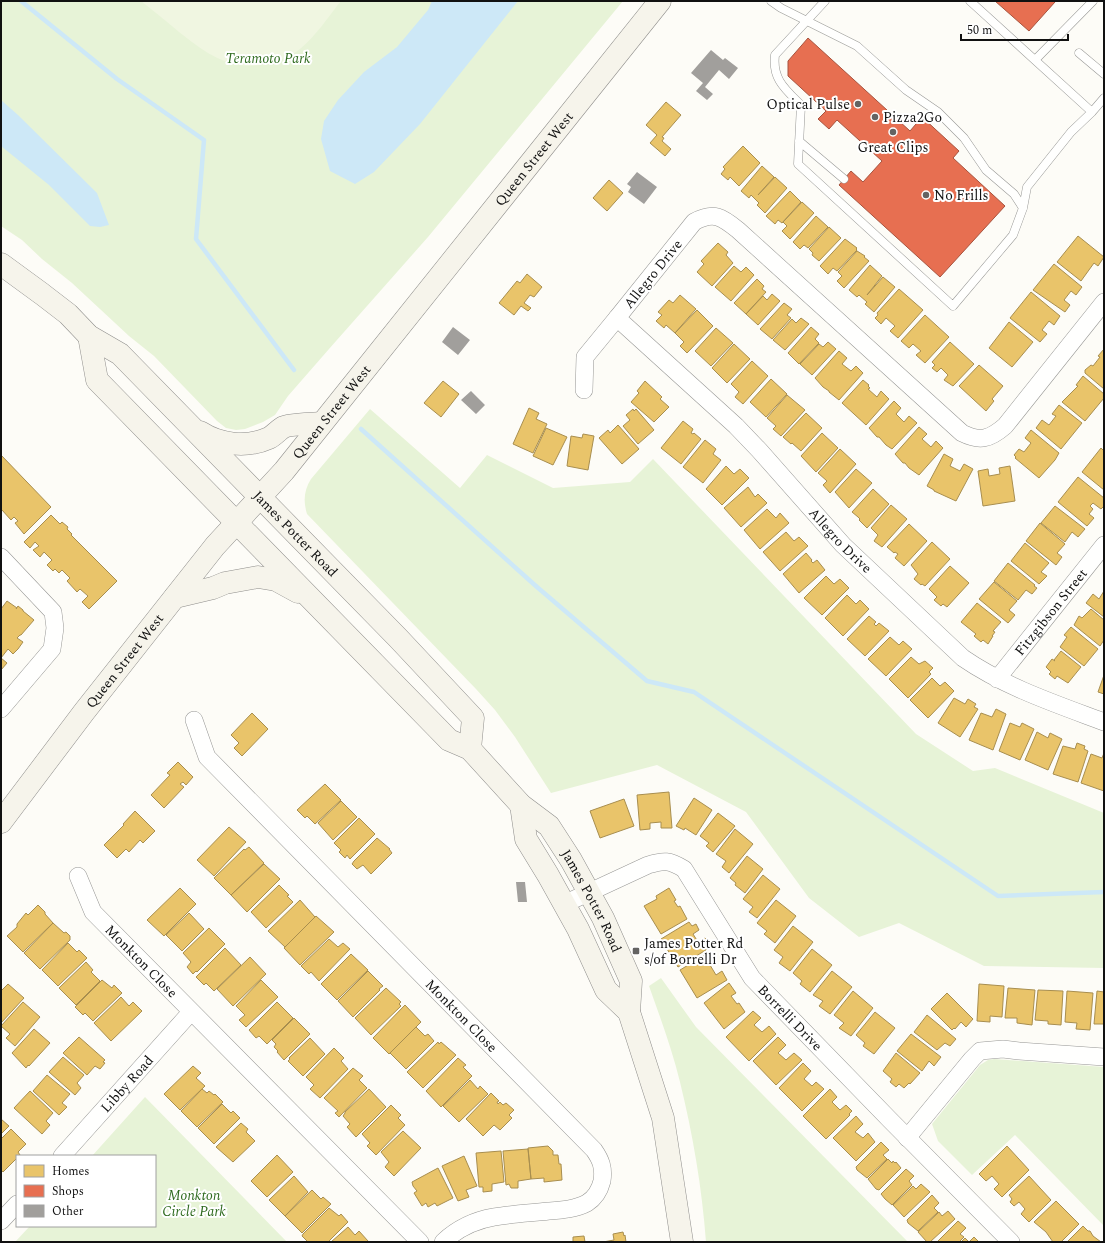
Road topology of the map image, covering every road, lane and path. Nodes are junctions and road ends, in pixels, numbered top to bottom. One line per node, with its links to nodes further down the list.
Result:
1 (660, 1): 21 (main road, Queen Street West)
2 (771, 1): 6 (lane)
3 (825, 1): 6 (lane)
4 (970, 1): 8 (lane)
5 (1093, 1): 8 (lane)
6 (806, 21): 12 (lane); 14 (lane)
7 (1079, 52): 9 (lane)
8 (1035, 60): 11 (lane)
9 (1104, 74)
10 (1104, 98): 11 (lane)
11 (1092, 112): 14 (lane)
12 (799, 140): 13 (lane); 14 (lane)
13 (844, 179)
14 (1022, 208)
15 (1, 264): 18 (main road, James Potter Road)
16 (1104, 302): 17 (street, Allegro Drive)
17 (617, 318): 19 (street); 28 (street, Allegro Drive)
18 (89, 336): 20 (main road, James Potter Road); 23 (main road, James Potter Road)
19 (584, 390)
20 (184, 420): 21 (main road); 22 (main road, James Potter Road)
21 (322, 423): 22 (main road, Queen Street West)
22 (260, 497): 23 (main road, Queen Street West); 32 (main road, James Potter Road)
23 (236, 523): 26 (main road, Queen Street West); 27 (main road, James Potter Road)
24 (1104, 545): 28 (street, Fitzgibson Street)
25 (1, 557): 29 (street)
26 (175, 597): 27 (main road); 34 (main road, Queen Street West)
27 (318, 606): 32 (main road, James Potter Road)
28 (997, 679): 31 (street, Allegro Drive)
29 (1, 709)
30 (194, 720): 44 (street, Monkton Close)
31 (1104, 722)
32 (470, 749): 33 (main road, James Potter Road)
33 (521, 805): 36 (main road, James Potter Road); 37 (main road, James Potter Road)
34 (1, 822)
35 (78, 876): 38 (street, Monkton Close)
36 (589, 892): 37 (street, Borrelli Drive); 39 (main road, James Potter Road); 41 (street, Borrelli Drive)
37 (564, 904): 39 (main road, James Potter Road)
38 (191, 1012): 42 (street, Libby Road); 43 (street, Monkton Close)
39 (628, 1012): 45 (main road, James Potter Road)
40 (1104, 1057): 41 (street)
41 (907, 1138): 46 (street, Borrelli Drive)
42 (63, 1155)
43 (420, 1242)
44 (443, 1242)
45 (682, 1242)
46 (1011, 1242)

